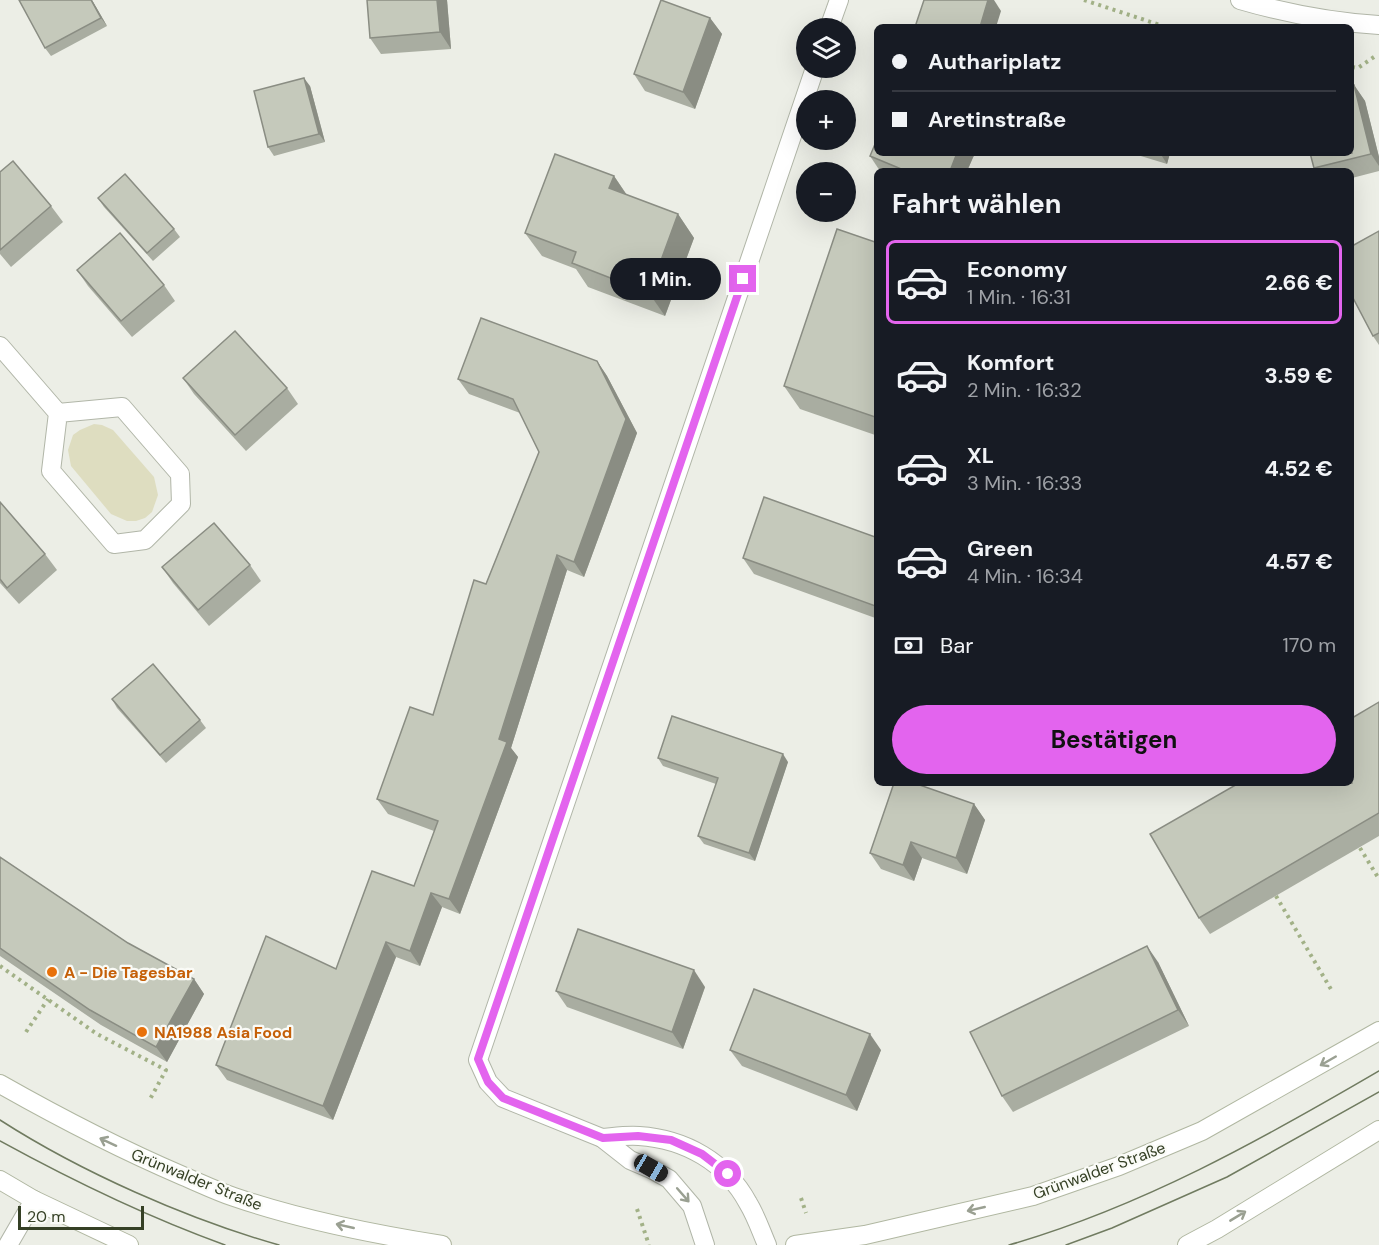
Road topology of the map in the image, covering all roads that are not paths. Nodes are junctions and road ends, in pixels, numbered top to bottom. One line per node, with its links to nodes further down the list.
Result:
1 (838, 0): 3 (street)
2 (1240, 0): 4 (street)
3 (832, 18)
4 (1379, 25)
5 (812, 78): 11 (street)
6 (0, 346): 7 (street)
7 (58, 413): 7 (street)
8 (1379, 1031): 19 (street, Grünwalder Straße, one-way to 19)
9 (0, 1084): 16 (street, Grünwalder Straße, one-way to 9)
10 (1379, 1130): 20 (street, one-way to 10)
11 (603, 1138): 17 (street, one-way to 17); 18 (street)
12 (0, 1180): 13 (street)
13 (34, 1200): 14 (street); 15 (street)
14 (8, 1245)
15 (129, 1245)
16 (442, 1245)
17 (705, 1245)
18 (767, 1245)
19 (795, 1245)
20 (1187, 1245)

